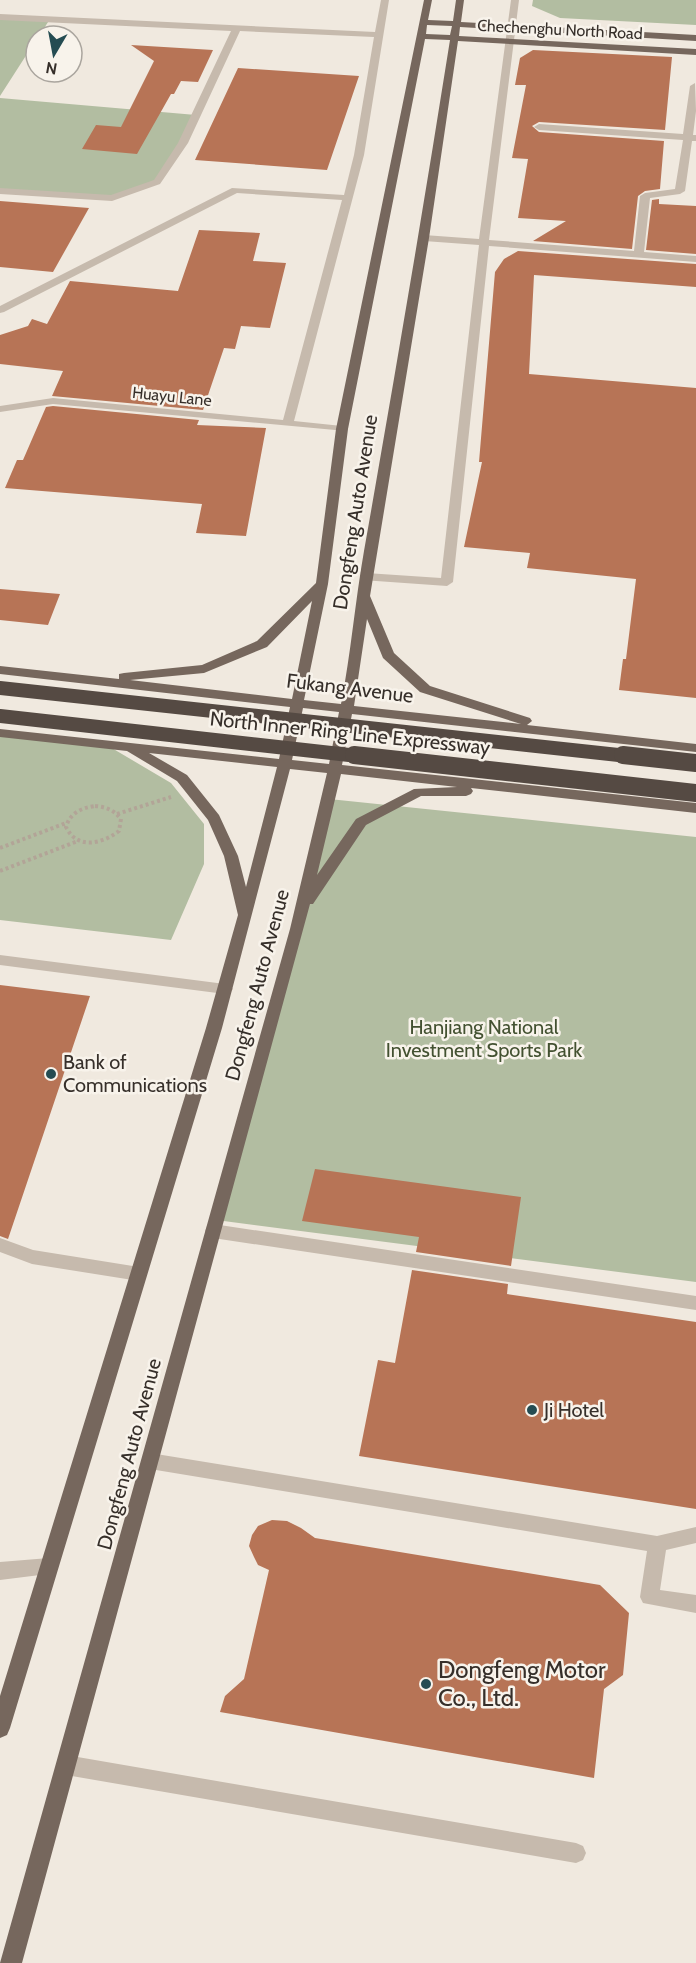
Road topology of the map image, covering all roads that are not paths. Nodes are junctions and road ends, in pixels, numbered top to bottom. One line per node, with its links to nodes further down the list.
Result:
1 (385, 0): 10 (street)
2 (428, 0): 6 (main road, Dongfeng Auto Avenue)
3 (460, 0): 7 (main road, Dongfeng Auto Avenue)
4 (515, 0): 8 (street)
5 (0, 17): 9 (street)
6 (424, 22): 7 (main road, Chechenghu North Road); 11 (main road, Dongfeng Auto Avenue)
7 (456, 24): 8 (main road, Chechenghu North Road); 12 (main road, Dongfeng Auto Avenue)
8 (511, 27): 13 (main road, Chechenghu North Road); 14 (street)
9 (237, 28): 10 (street); 19 (street)
10 (378, 35): 20 (street)
11 (422, 36): 12 (main road, Chechenghu North Road); 28 (main road, Dongfeng Auto Avenue)
12 (453, 38): 14 (main road, Chechenghu North Road); 21 (main road, Dongfeng Auto Avenue)
13 (696, 38)
14 (509, 41): 15 (main road, Chechenghu North Road); 22 (street)
15 (696, 52)
16 (695, 86): 18 (street)
17 (539, 127): 18 (street)
18 (692, 138): 23 (street)
19 (0, 191)
20 (349, 198): 25 (street); 27 (street)
21 (424, 238): 22 (street); 29 (main road, Dongfeng Auto Avenue)
22 (484, 242): 23 (street); 29 (street)
23 (639, 254): 24 (street)
24 (696, 259)
25 (0, 310)
26 (0, 409): 27 (street, Huayu Lane)
27 (288, 424): 28 (street, Huayu Lane)
28 (342, 429): 30 (main road, Dongfeng Auto Avenue)
29 (366, 577): 31 (main road, Dongfeng Auto Avenue)
30 (322, 584): 33 (main road); 35 (main road, Dongfeng Auto Avenue)
31 (364, 596): 36 (main road, Dongfeng Auto Avenue); 38 (main road)
32 (0, 670): 33 (main road, Fukang Avenue)
33 (94, 680): 35 (main road, Fukang Avenue)
34 (0, 688): 43 (highway, North Inner Ring Line Expressway, bridge)
35 (298, 702): 36 (main road, Fukang Avenue); 42 (main road, Dongfeng Auto Avenue)
36 (346, 707): 38 (main road, Fukang Avenue); 44 (main road, Dongfeng Auto Avenue)
37 (0, 716): 46 (highway, North Inner Ring Line Expressway, bridge)
38 (559, 732): 41 (main road, Fukang Avenue)
39 (0, 733): 40 (main road)
40 (128, 747): 42 (main road); 49 (main road)
41 (696, 748)
42 (285, 763): 44 (main road); 49 (main road, Dongfeng Auto Avenue)
43 (696, 763)
44 (335, 768): 45 (main road); 48 (main road, Dongfeng Auto Avenue)
45 (522, 789): 47 (main road); 48 (main road)
46 (696, 793)
47 (696, 808)
48 (302, 910): 52 (main road, Dongfeng Auto Avenue)
49 (246, 916): 51 (main road, Dongfeng Auto Avenue)
50 (0, 960): 51 (street)
51 (225, 989): 54 (main road, Dongfeng Auto Avenue)
52 (213, 1231): 55 (street); 56 (main road, Dongfeng Auto Avenue)
53 (0, 1245): 54 (street)
54 (139, 1274): 59 (main road, Dongfeng Auto Avenue)
55 (696, 1303)
56 (150, 1461): 58 (street); 63 (main road, Dongfeng Auto Avenue)
57 (696, 1535): 58 (street)
58 (657, 1544): 61 (street)
59 (49, 1567): 60 (street); 62 (main road, Dongfeng Auto Avenue)
60 (0, 1571)
61 (696, 1604)
62 (0, 1728)
63 (66, 1765): 64 (street); 65 (main road, Dongfeng Auto Avenue)
64 (576, 1853)
65 (11, 1963)

